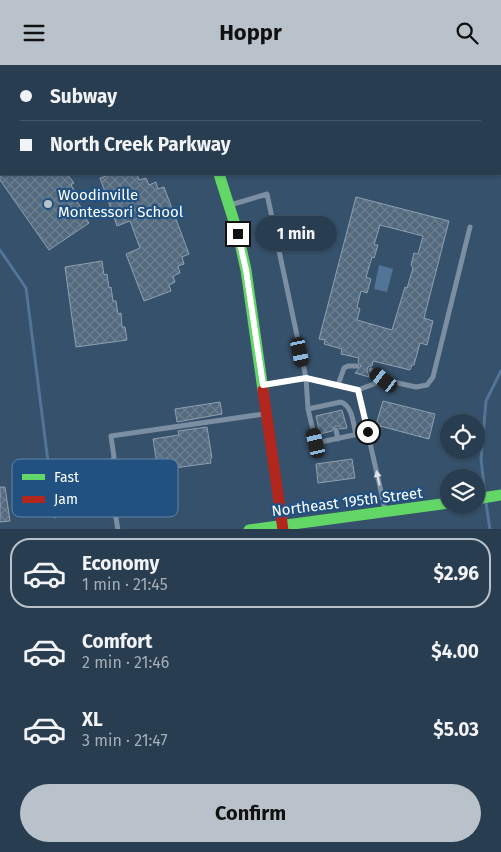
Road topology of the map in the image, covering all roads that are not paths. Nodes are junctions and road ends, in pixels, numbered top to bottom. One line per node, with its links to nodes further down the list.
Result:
1 (218, 175): 2 (street)
2 (229, 205): 6 (lane); 8 (street)
3 (470, 227): 7 (lane)
4 (357, 367): 9 (lane)
5 (371, 370): 7 (lane)
6 (306, 378): 8 (lane); 9 (lane); 12 (lane)
7 (384, 380): 10 (lane)
8 (263, 385): 14 (street)
9 (338, 385): 10 (lane)
10 (358, 390): 16 (lane)
11 (330, 405): 12 (lane); 13 (lane); 17 (lane)
12 (308, 409): 18 (lane)
13 (331, 413)
14 (267, 414): 19 (lane); 24 (street)
15 (336, 430): 18 (lane)
16 (368, 432): 17 (lane); 23 (lane, one-way to 16)
17 (356, 435): 18 (lane)
18 (338, 439)
19 (113, 459)
20 (499, 495): 21 (street)
21 (485, 497)
22 (440, 504): 23 (street, Northeast 195th Street)
23 (386, 512): 24 (street, Northeast 195th Street)
24 (282, 527): 25 (street, Northeast 195th Street)
25 (249, 529)

